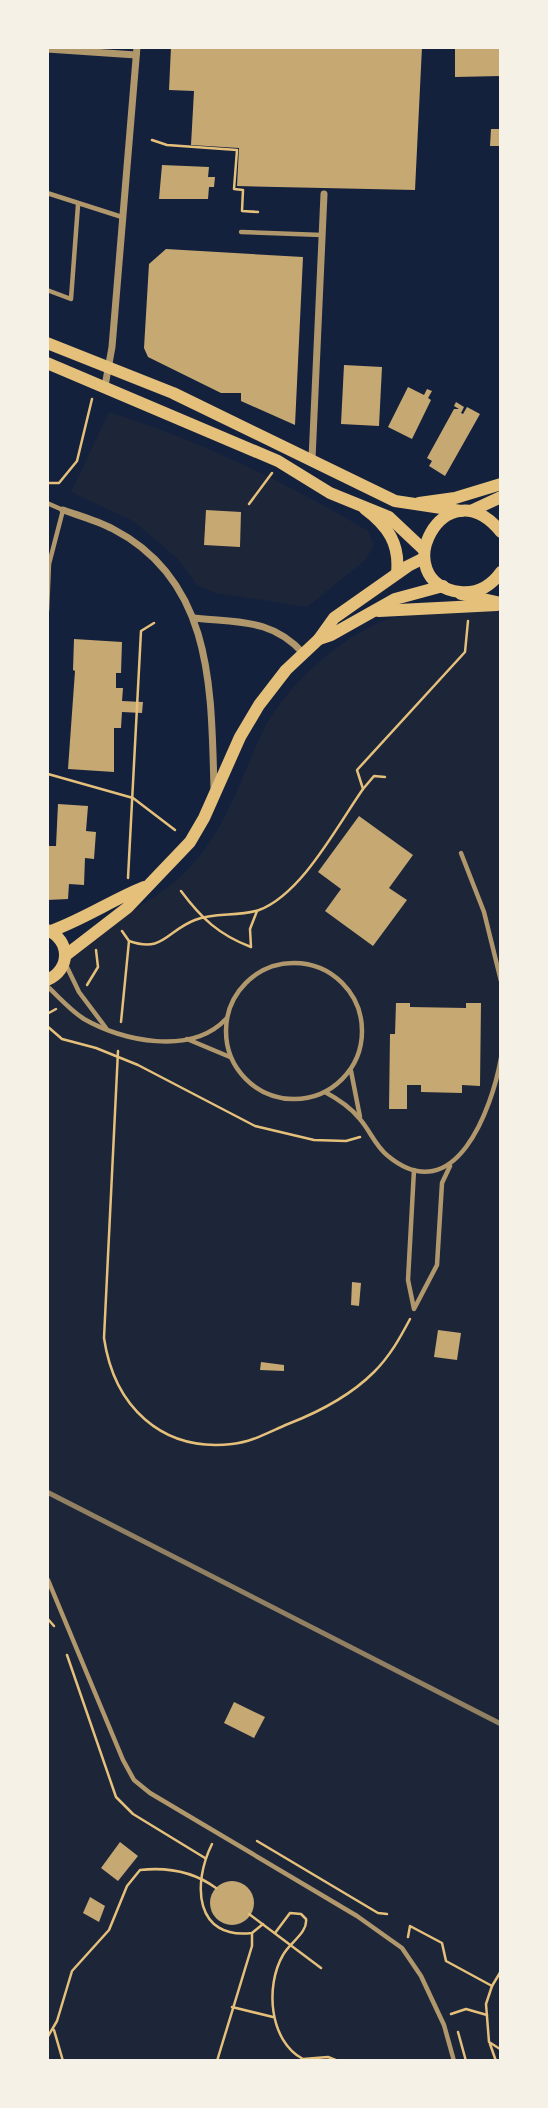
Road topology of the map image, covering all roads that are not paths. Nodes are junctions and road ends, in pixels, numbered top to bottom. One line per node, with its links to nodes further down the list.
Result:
1 (47, 50): 2 (street)
2 (137, 51): 6 (street)
3 (47, 193): 5 (lane)
4 (324, 194): 8 (street)
5 (78, 205): 6 (lane); 9 (lane)
6 (122, 216): 12 (street)
7 (241, 232): 8 (lane)
8 (322, 235): 14 (street)
9 (47, 290)
10 (47, 343): 12 (main road)
11 (47, 363): 13 (main road)
12 (108, 366): 13 (street); 14 (main road)
13 (105, 386): 19 (main road)
14 (312, 459): 18 (main road)
15 (501, 484): 18 (main road)
16 (501, 497): 21 (main road)
17 (47, 503): 20 (lane)
18 (411, 504): 21 (main road)
19 (363, 508): 23 (main road); 25 (main road)
20 (64, 510): 28 (lane); 30 (street)
21 (466, 511): 22 (main road); 23 (main road)
22 (501, 532)
23 (424, 554): 25 (main road); 26 (main road)
24 (501, 572): 26 (main road)
25 (397, 573): 31 (main road)
26 (449, 589): 27 (main road); 29 (main road)
27 (501, 604): 29 (main road)
28 (47, 611)
29 (368, 612): 31 (main road)
30 (194, 618): 32 (street); 33 (street)
31 (319, 639): 32 (main road)
32 (303, 653): 33 (main road)
33 (214, 796): 35 (main road)
34 (461, 853): 39 (lane)
35 (148, 885): 36 (main road); 37 (main road)
36 (49, 931): 37 (main road)
37 (65, 959): 38 (main road); 42 (lane)
38 (47, 980)
39 (501, 981)
40 (47, 986): 42 (lane)
41 (226, 1019): 43 (lane); 44 (lane); 46 (lane)
42 (107, 1029): 43 (lane)
43 (187, 1039): 44 (lane)
44 (230, 1057): 47 (lane)
45 (501, 1058): 49 (lane)
46 (351, 1070): 47 (lane); 48 (lane)
47 (325, 1093): 48 (lane)
48 (360, 1118): 50 (lane)
49 (450, 1166): 50 (lane); 50 (lane)
50 (414, 1170)
51 (48, 1580): 52 (lane)
52 (454, 2061)

